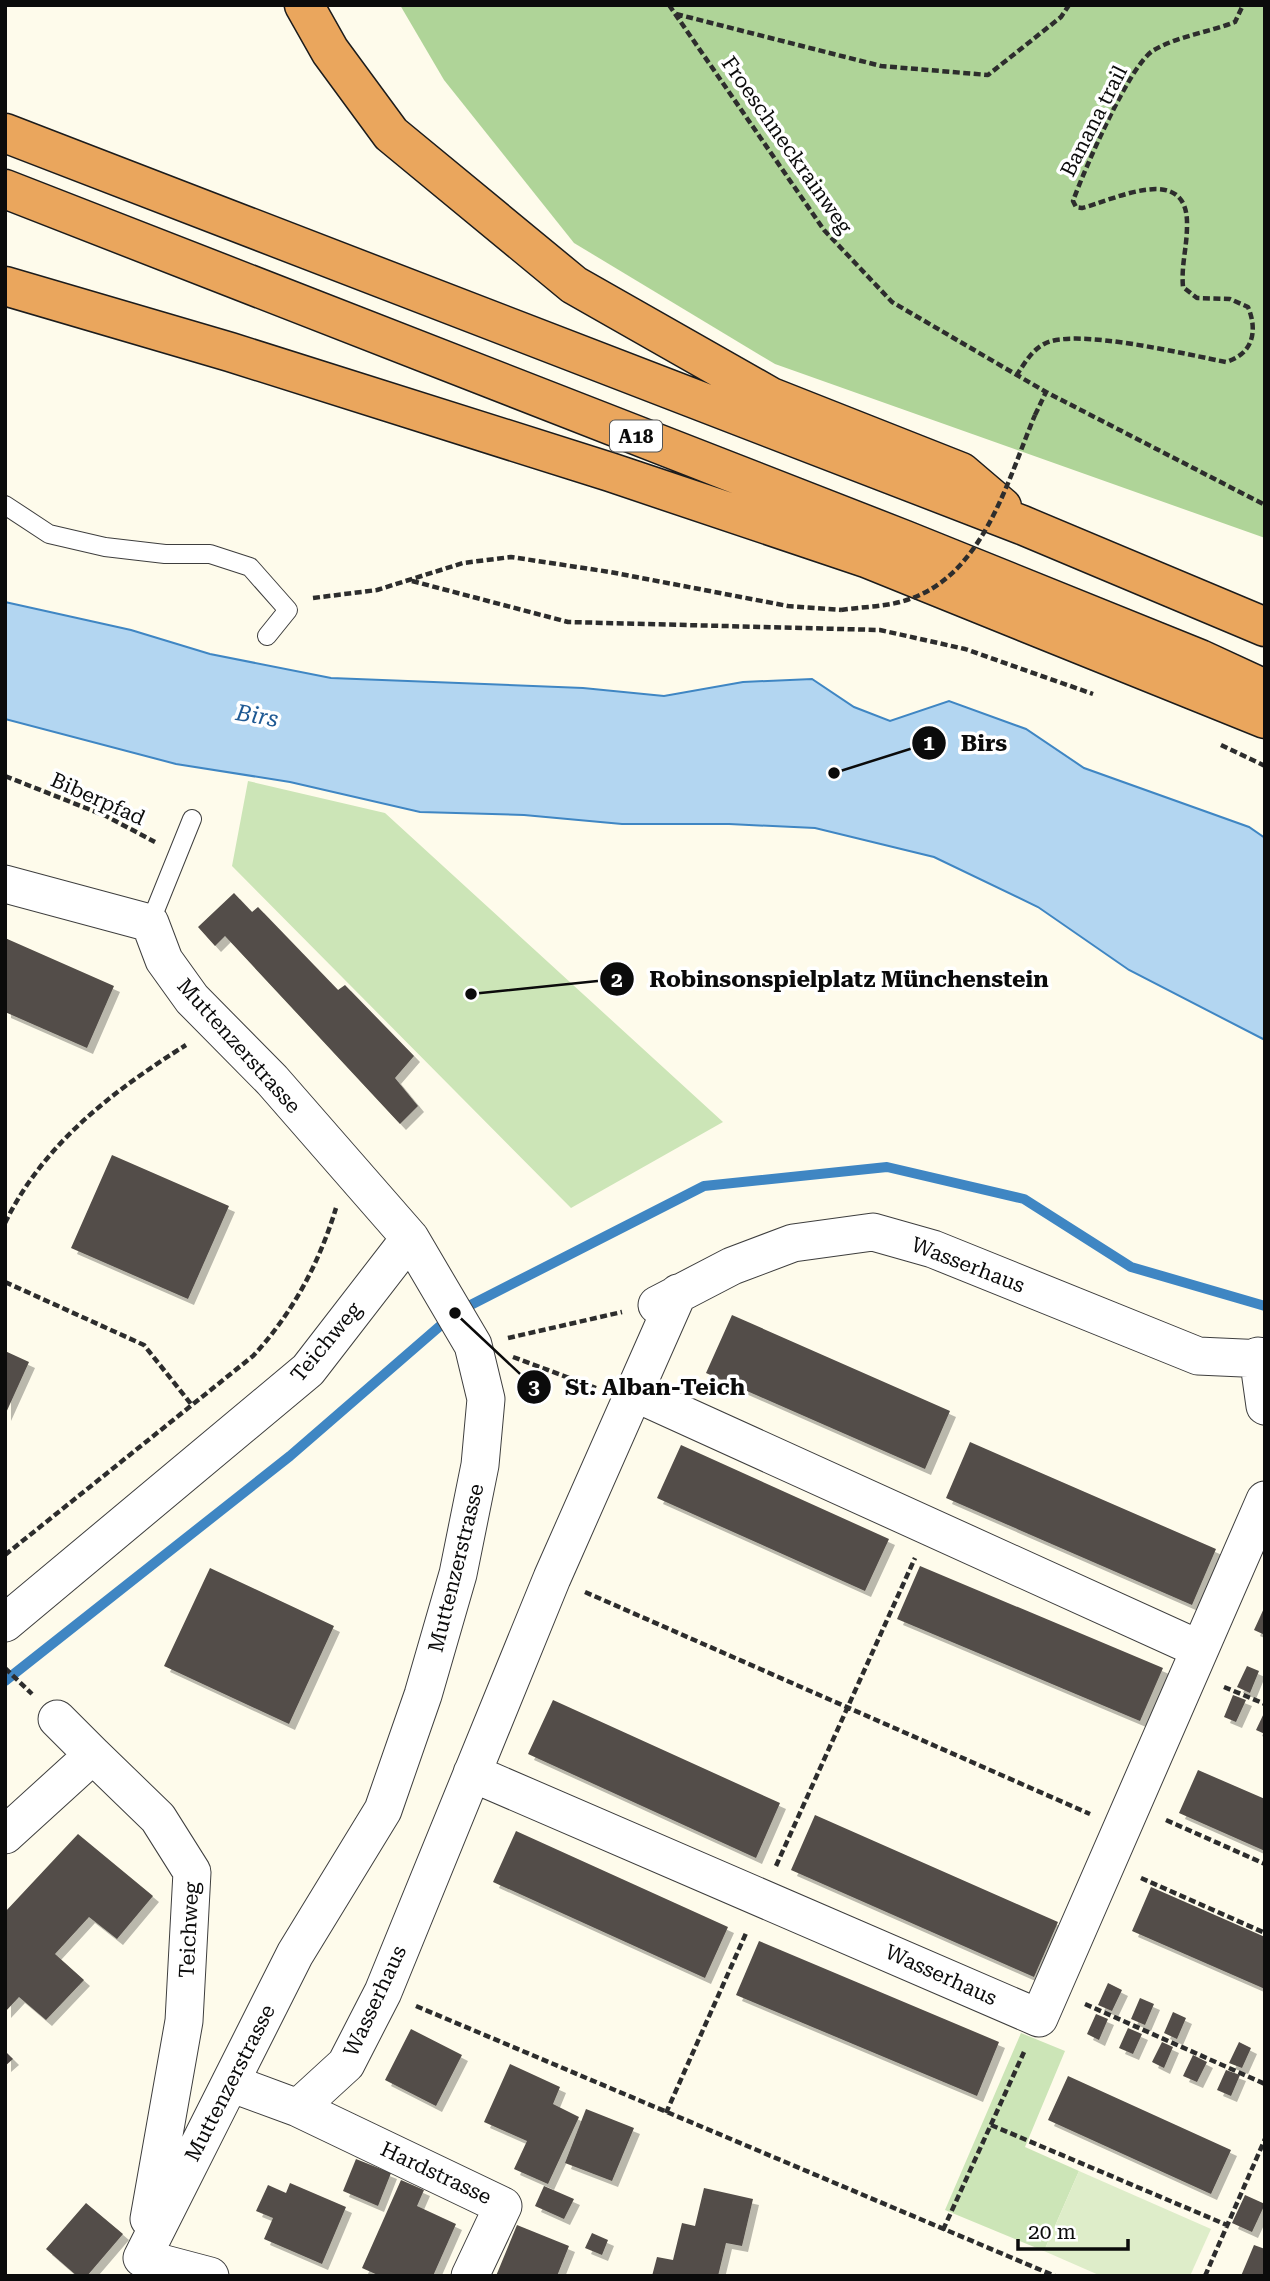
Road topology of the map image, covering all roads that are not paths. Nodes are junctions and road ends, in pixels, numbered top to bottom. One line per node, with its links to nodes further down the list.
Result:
1 (304, 5): 6 (highway)
2 (5, 133): 6 (highway)
3 (5, 189): 9 (highway, A18)
4 (5, 286): 10 (highway)
5 (5, 505): 8 (lane)
6 (1022, 525): 7 (highway)
7 (1265, 627)
8 (267, 636)
9 (1265, 689)
10 (1265, 719)
11 (192, 819): 13 (lane)
12 (5, 884): 13 (street)
13 (150, 923): 14 (street, Muttenzerstrasse)
14 (410, 1238): 19 (street, Teichweg); 25 (street, Muttenzerstrasse)
15 (1261, 1358): 16 (street, Wasserhaus); 17 (street, Wasserhaus)
16 (631, 1397): 20 (street); 23 (street, Wasserhaus)
17 (1265, 1406)
18 (1265, 1500): 20 (street)
19 (5, 1623)
20 (1199, 1649): 23 (street, Wasserhaus)
21 (57, 1719): 22 (street, Teichweg)
22 (93, 1755): 24 (street); 27 (street, Teichweg)
23 (472, 1773): 26 (street, Wasserhaus)
24 (5, 1835)
25 (230, 2083): 26 (street); 27 (street, Muttenzerstrasse)
26 (298, 2108): 29 (street, Hardstrasse)
27 (142, 2258): 28 (street)
28 (210, 2276)
29 (470, 2276)

